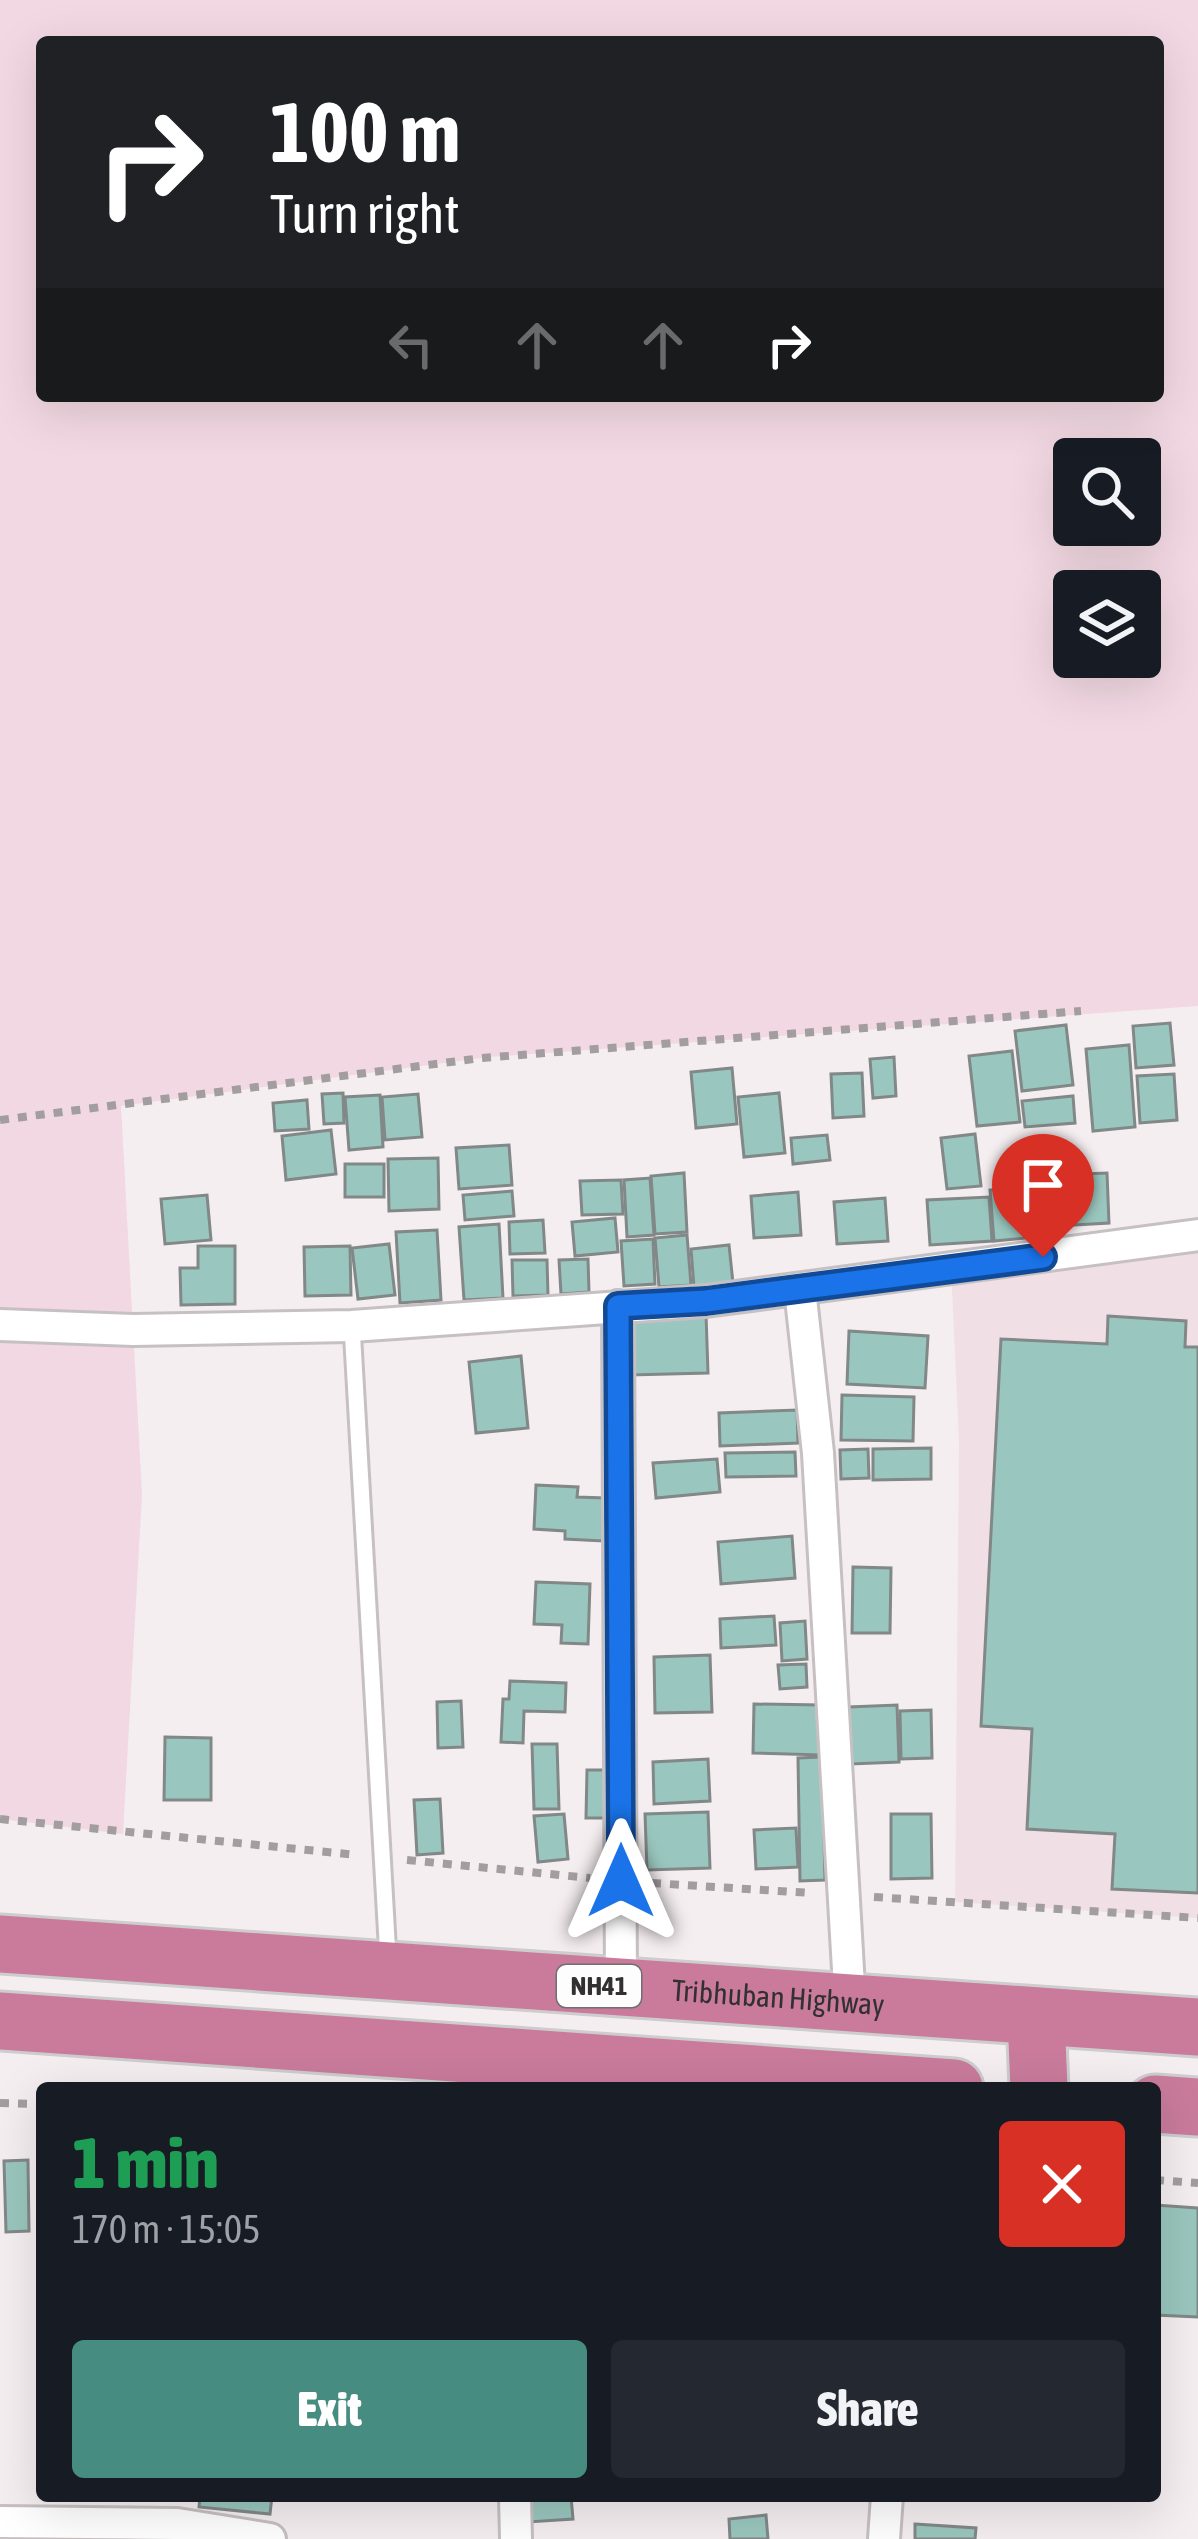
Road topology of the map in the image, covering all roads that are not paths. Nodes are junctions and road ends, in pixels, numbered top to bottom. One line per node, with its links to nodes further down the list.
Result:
1 (1198, 1235): 2 (street)
2 (800, 1289): 3 (street); 9 (street)
3 (618, 1306): 5 (street); 8 (street)
4 (0, 1324): 5 (street)
5 (352, 1327): 7 (lane)
6 (0, 1944): 7 (highway, Tribhuban Highway / NH41)
7 (388, 1971): 8 (highway, Tribhuban Highway / NH41)
8 (621, 1987): 9 (highway, Tribhuban Highway / NH41)
9 (850, 2004): 10 (highway, Tribhuban Highway / NH41)
10 (1036, 2018): 12 (highway, Tribhuban Highway / NH41); 15 (highway)
11 (0, 2021): 13 (highway)
12 (1198, 2026)
13 (498, 2072): 14 (highway)
14 (786, 2082)
15 (1039, 2082)
16 (1161, 2104): 17 (highway)
17 (1198, 2107)
18 (515, 2502): 22 (street)
19 (887, 2502): 23 (street)
20 (0, 2522): 21 (street)
21 (270, 2539)
22 (516, 2539)
23 (884, 2539)

